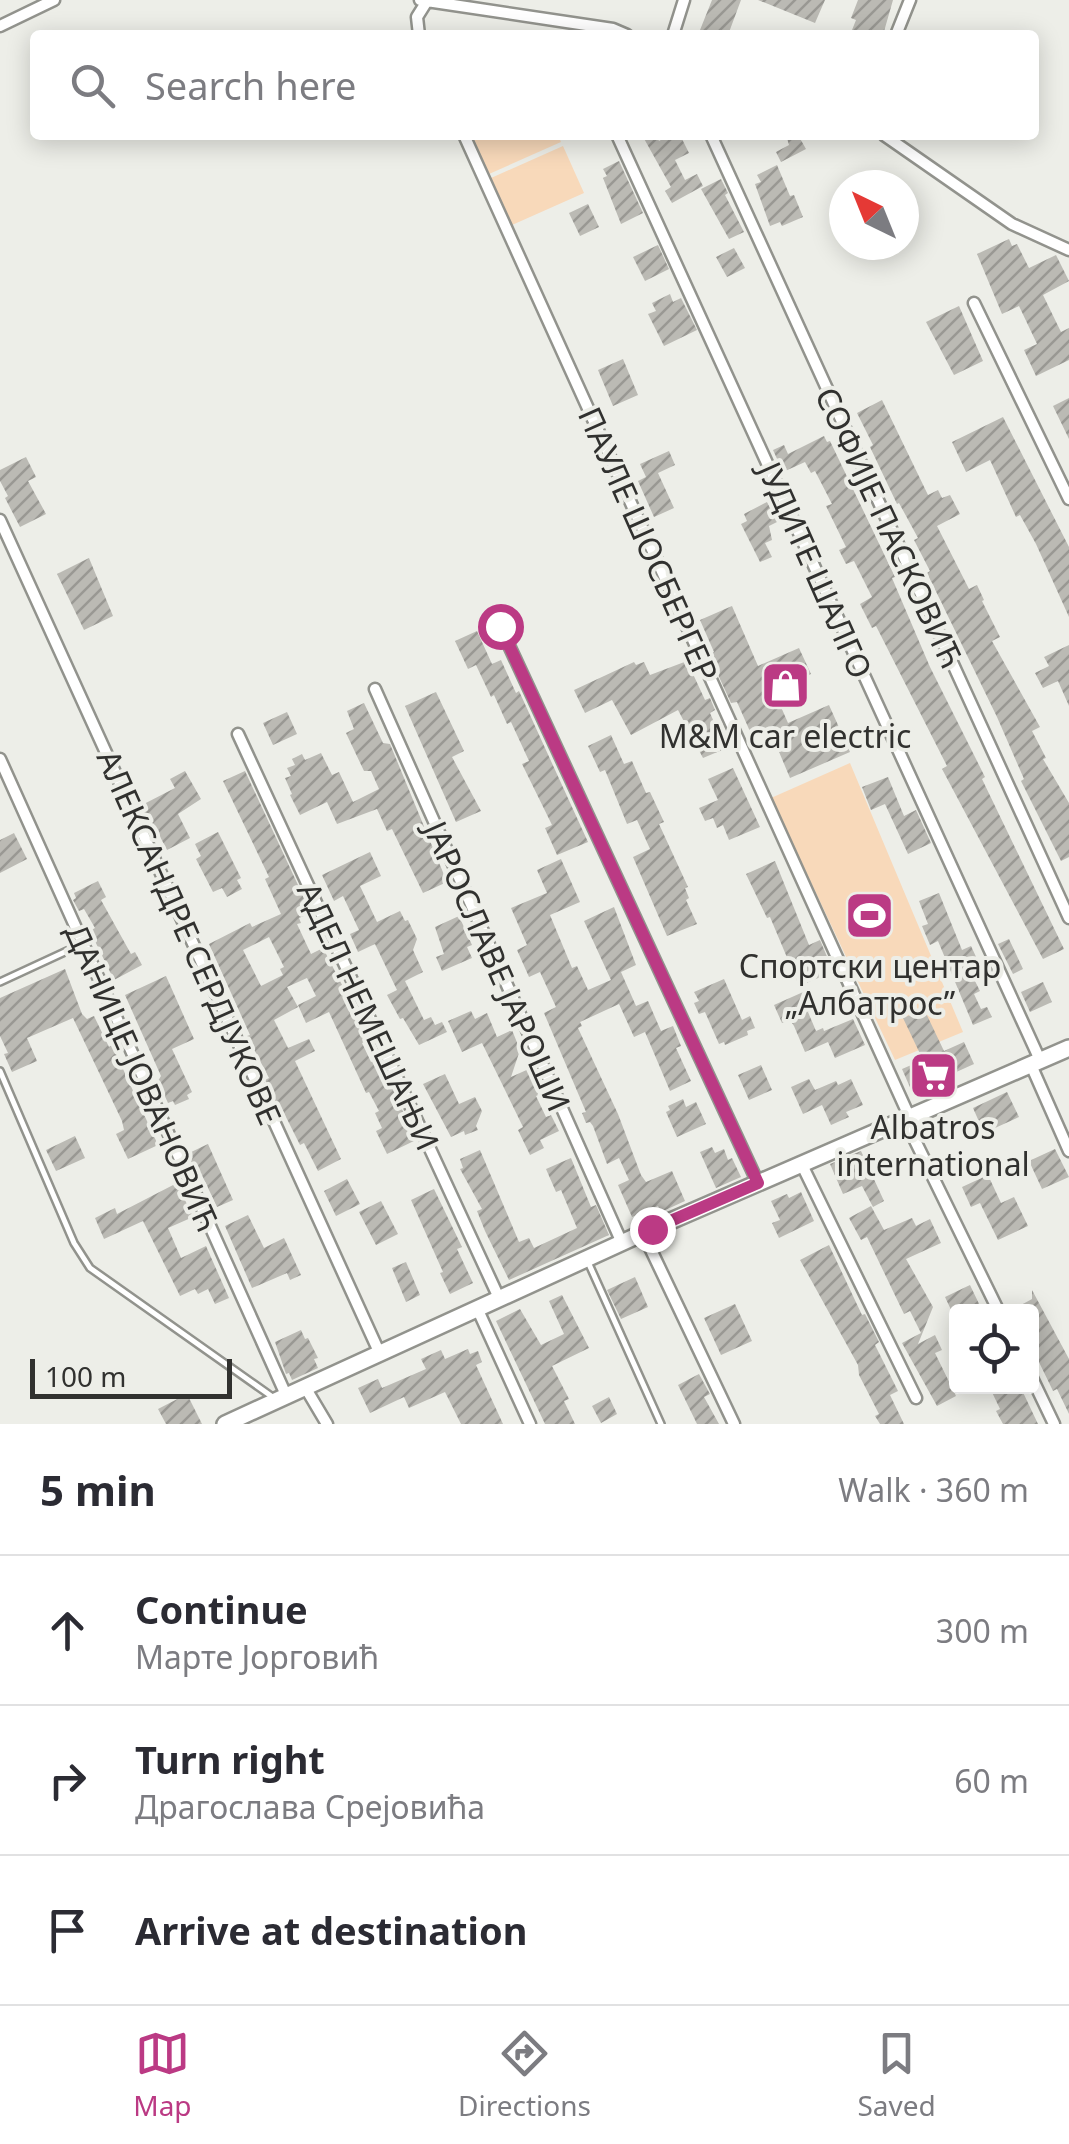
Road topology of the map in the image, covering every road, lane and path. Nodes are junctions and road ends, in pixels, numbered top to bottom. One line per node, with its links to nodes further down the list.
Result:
1 (54, 0): 5 (street)
2 (684, 0): 9 (street)
3 (910, 0): 10 (street)
4 (424, 1): 6 (street); 7 (street)
5 (0, 26)
6 (573, 29): 8 (street)
7 (418, 30)
8 (616, 30)
9 (675, 30)
10 (898, 30)
11 (466, 140): 29 (street, ПАУЛЕ ШОСБЕРГЕР)
12 (619, 140): 27 (street, ЈУДИТЕ ШАЛГО)
13 (713, 140): 23 (street, СОФИЈЕ ПАСКОВИЋ)
14 (891, 140): 15 (street)
15 (1069, 250)
16 (974, 303): 17 (street)
17 (1069, 499)
18 (0, 520): 39 (street, АЛЕКСАНДРЕ СЕРДЈУКОВЕ)
19 (500, 626): 32 (street)
20 (375, 689): 34 (street, ЈАРОСЛАВЕ ЈАРОШИ)
21 (238, 734): 36 (street, АДЕЛ НЕМЕШАЊИ)
22 (0, 759): 24 (street, ДАНИЦЕ ЈОВАНОВИЋ)
23 (1069, 918)
24 (82, 944): 25 (lane); 42 (street, ДАНИЦЕ ЈОВАНОВИЋ)
25 (0, 982)
26 (1069, 1048): 27 (street)
27 (1036, 1062): 29 (street); 30 (street, ЈУДИТЕ ШАЛГО)
28 (0, 1071): 42 (lane)
29 (906, 1117): 31 (street); 37 (street, ПАУЛЕ ШОСБЕРГЕР)
30 (1069, 1151)
31 (802, 1165): 32 (street); 43 (street)
32 (758, 1183): 33 (street)
33 (644, 1233): 34 (street); 48 (street)
34 (622, 1243): 35 (street)
35 (587, 1259): 36 (street); 47 (lane)
36 (499, 1298): 38 (street)
37 (995, 1304)
38 (477, 1308): 39 (street); 46 (street)
39 (380, 1354): 40 (street)
40 (305, 1387): 42 (street); 45 (street)
41 (1039, 1393): 49 (street)
42 (281, 1397): 44 (street)
43 (916, 1398)
44 (225, 1424)
45 (327, 1424)
46 (530, 1424)
47 (661, 1424)
48 (734, 1424)
49 (1054, 1424)

